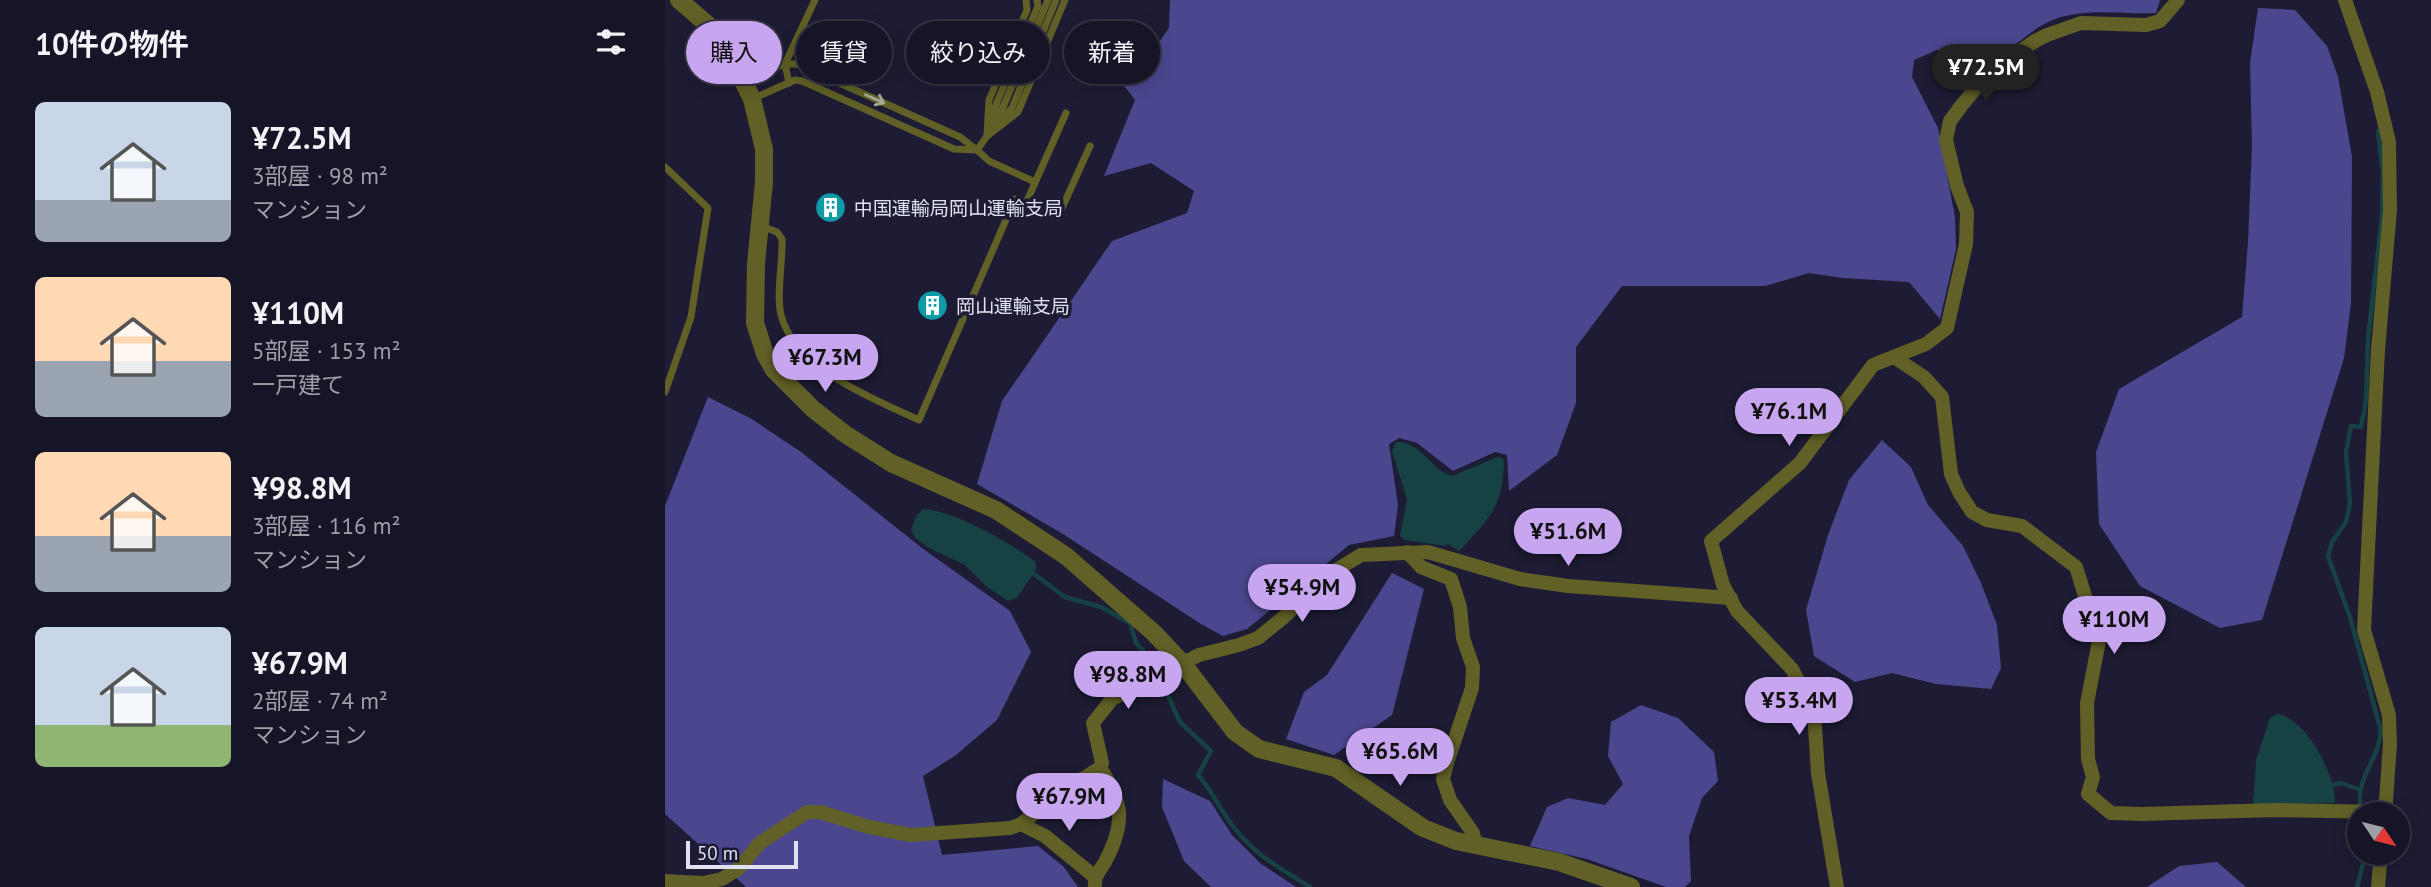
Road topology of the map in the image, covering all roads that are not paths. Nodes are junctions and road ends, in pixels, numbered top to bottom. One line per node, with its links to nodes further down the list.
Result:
1 (679, 0): 10 (street)
2 (815, 0): 11 (lane)
3 (1026, 0): 17 (lane)
4 (1037, 0): 17 (lane)
5 (1048, 0): 17 (lane)
6 (1056, 0): 17 (lane)
7 (1065, 0): 17 (lane)
8 (2178, 0): 24 (street)
9 (2345, 0): 30 (street)
10 (703, 21)
11 (785, 64): 12 (lane); 13 (lane); 19 (lane, one-way to 19)
12 (782, 65)
13 (789, 83): 15 (lane); 19 (lane)
14 (746, 84): 15 (street)
15 (752, 99): 23 (street)
16 (1066, 113): 21 (lane)
17 (987, 136): 19 (lane)
18 (1090, 146): 22 (lane)
19 (977, 150): 21 (lane)
20 (665, 167): 25 (lane)
21 (1035, 182): 22 (lane)
22 (1026, 203): 23 (lane)
23 (761, 226): 28 (street)
24 (1894, 357): 27 (street); 31 (street)
25 (665, 392)
26 (1407, 552): 27 (street); 28 (street); 33 (street)
27 (1731, 598): 38 (street)
28 (1183, 664): 29 (street); 33 (street)
29 (1100, 768): 32 (street); 36 (street)
30 (2386, 802)
31 (2347, 812)
32 (1021, 824): 35 (street); 36 (street)
33 (1476, 846): 37 (street)
34 (2380, 865): 39 (street)
35 (665, 881)
36 (1095, 882)
37 (1631, 887)
38 (1837, 887)
39 (2378, 887)

